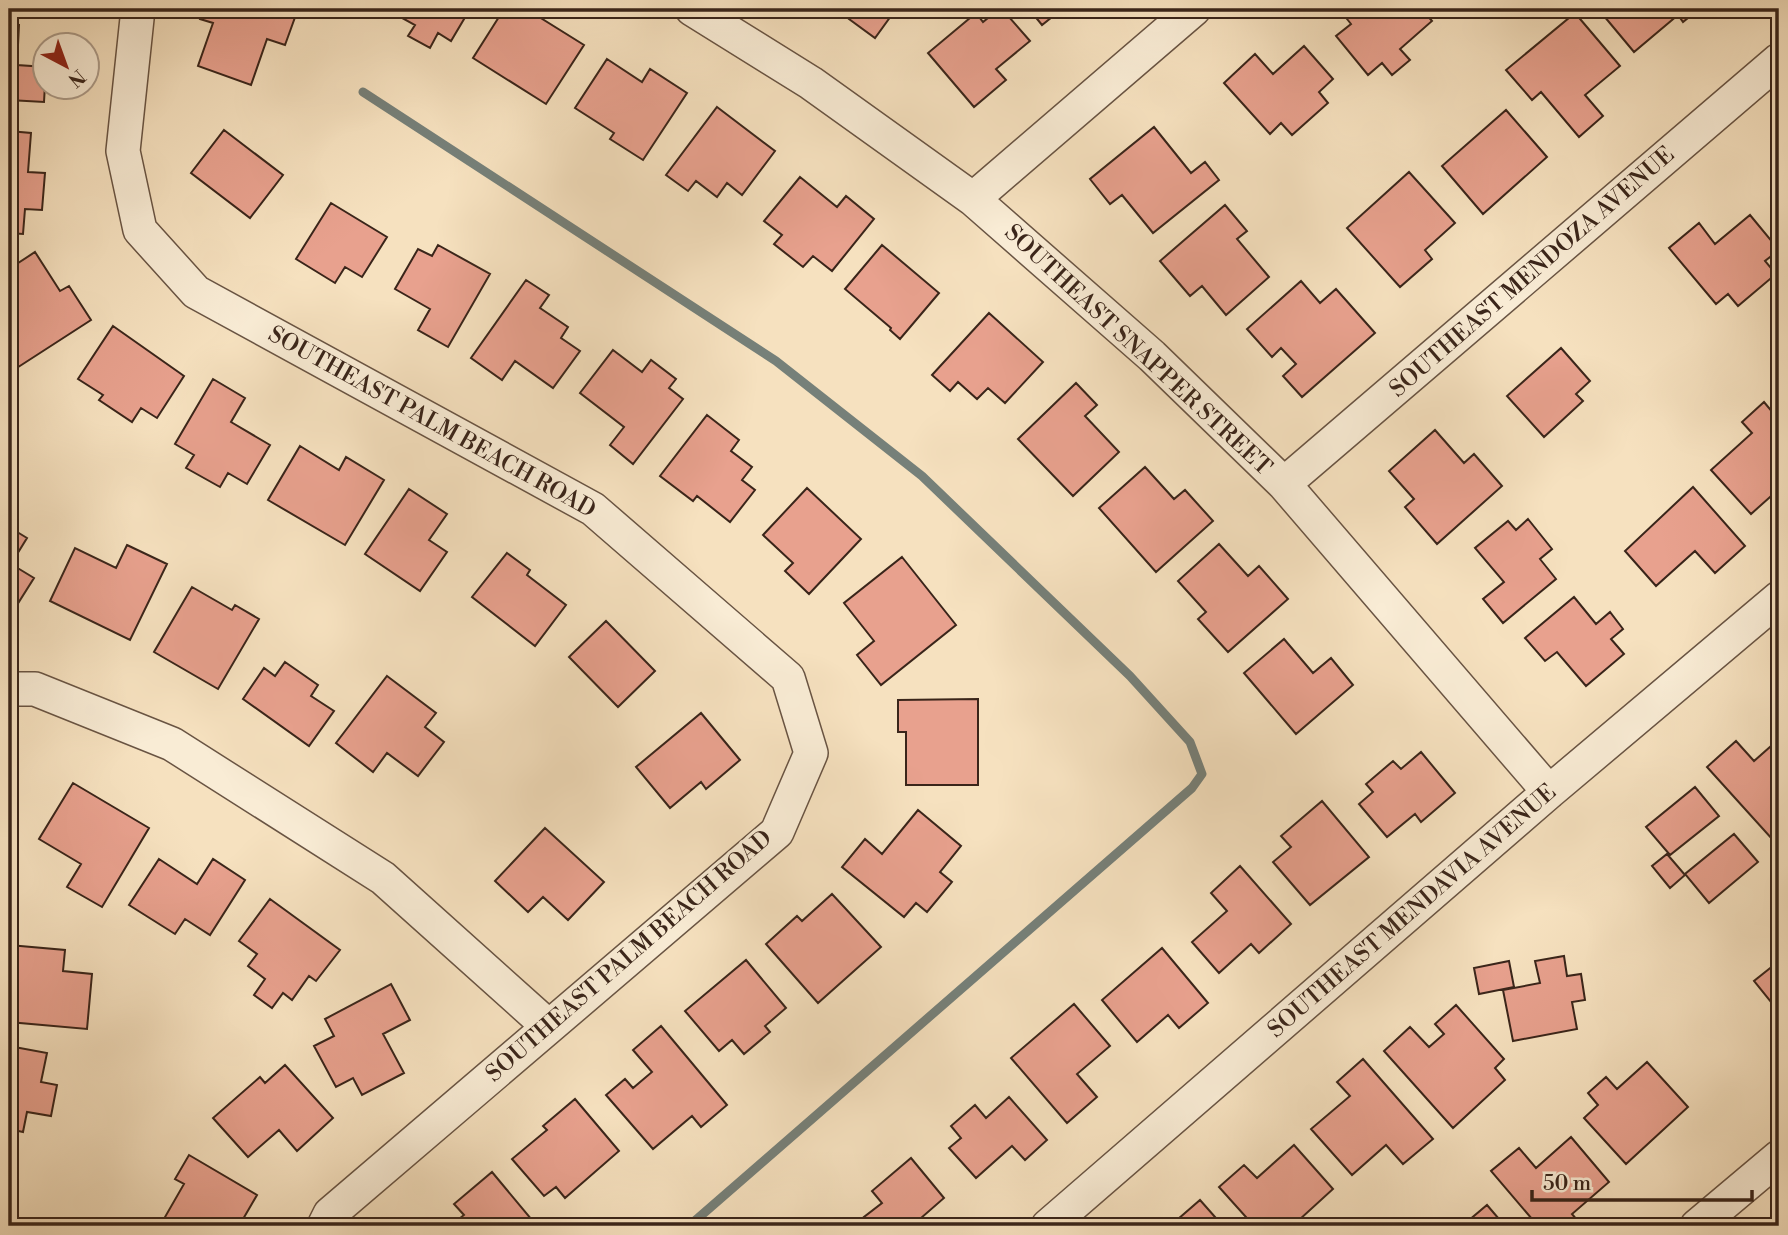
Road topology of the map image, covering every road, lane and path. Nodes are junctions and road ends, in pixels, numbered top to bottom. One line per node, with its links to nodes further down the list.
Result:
1 (138, 9): 10 (street, SOUTHEAST PALM BEACH ROAD)
2 (692, 9): 5 (street, SOUTHEAST SNAPPER STREET)
3 (1194, 9): 5 (street)
4 (1779, 60): 6 (street, SOUTHEAST MENDOZA AVENUE)
5 (973, 199): 6 (street, SOUTHEAST SNAPPER STREET)
6 (1284, 484): 9 (street, SOUTHEAST SNAPPER STREET)
7 (1779, 598): 9 (street, SOUTHEAST MENDAVIA AVENUE)
8 (9, 690): 10 (street)
9 (1549, 792): 13 (street, SOUTHEAST MENDAVIA AVENUE)
10 (548, 1026): 12 (street, SOUTHEAST PALM BEACH ROAD)
11 (1779, 1157): 14 (street)
12 (324, 1226)
13 (1048, 1226)
14 (1697, 1226)

